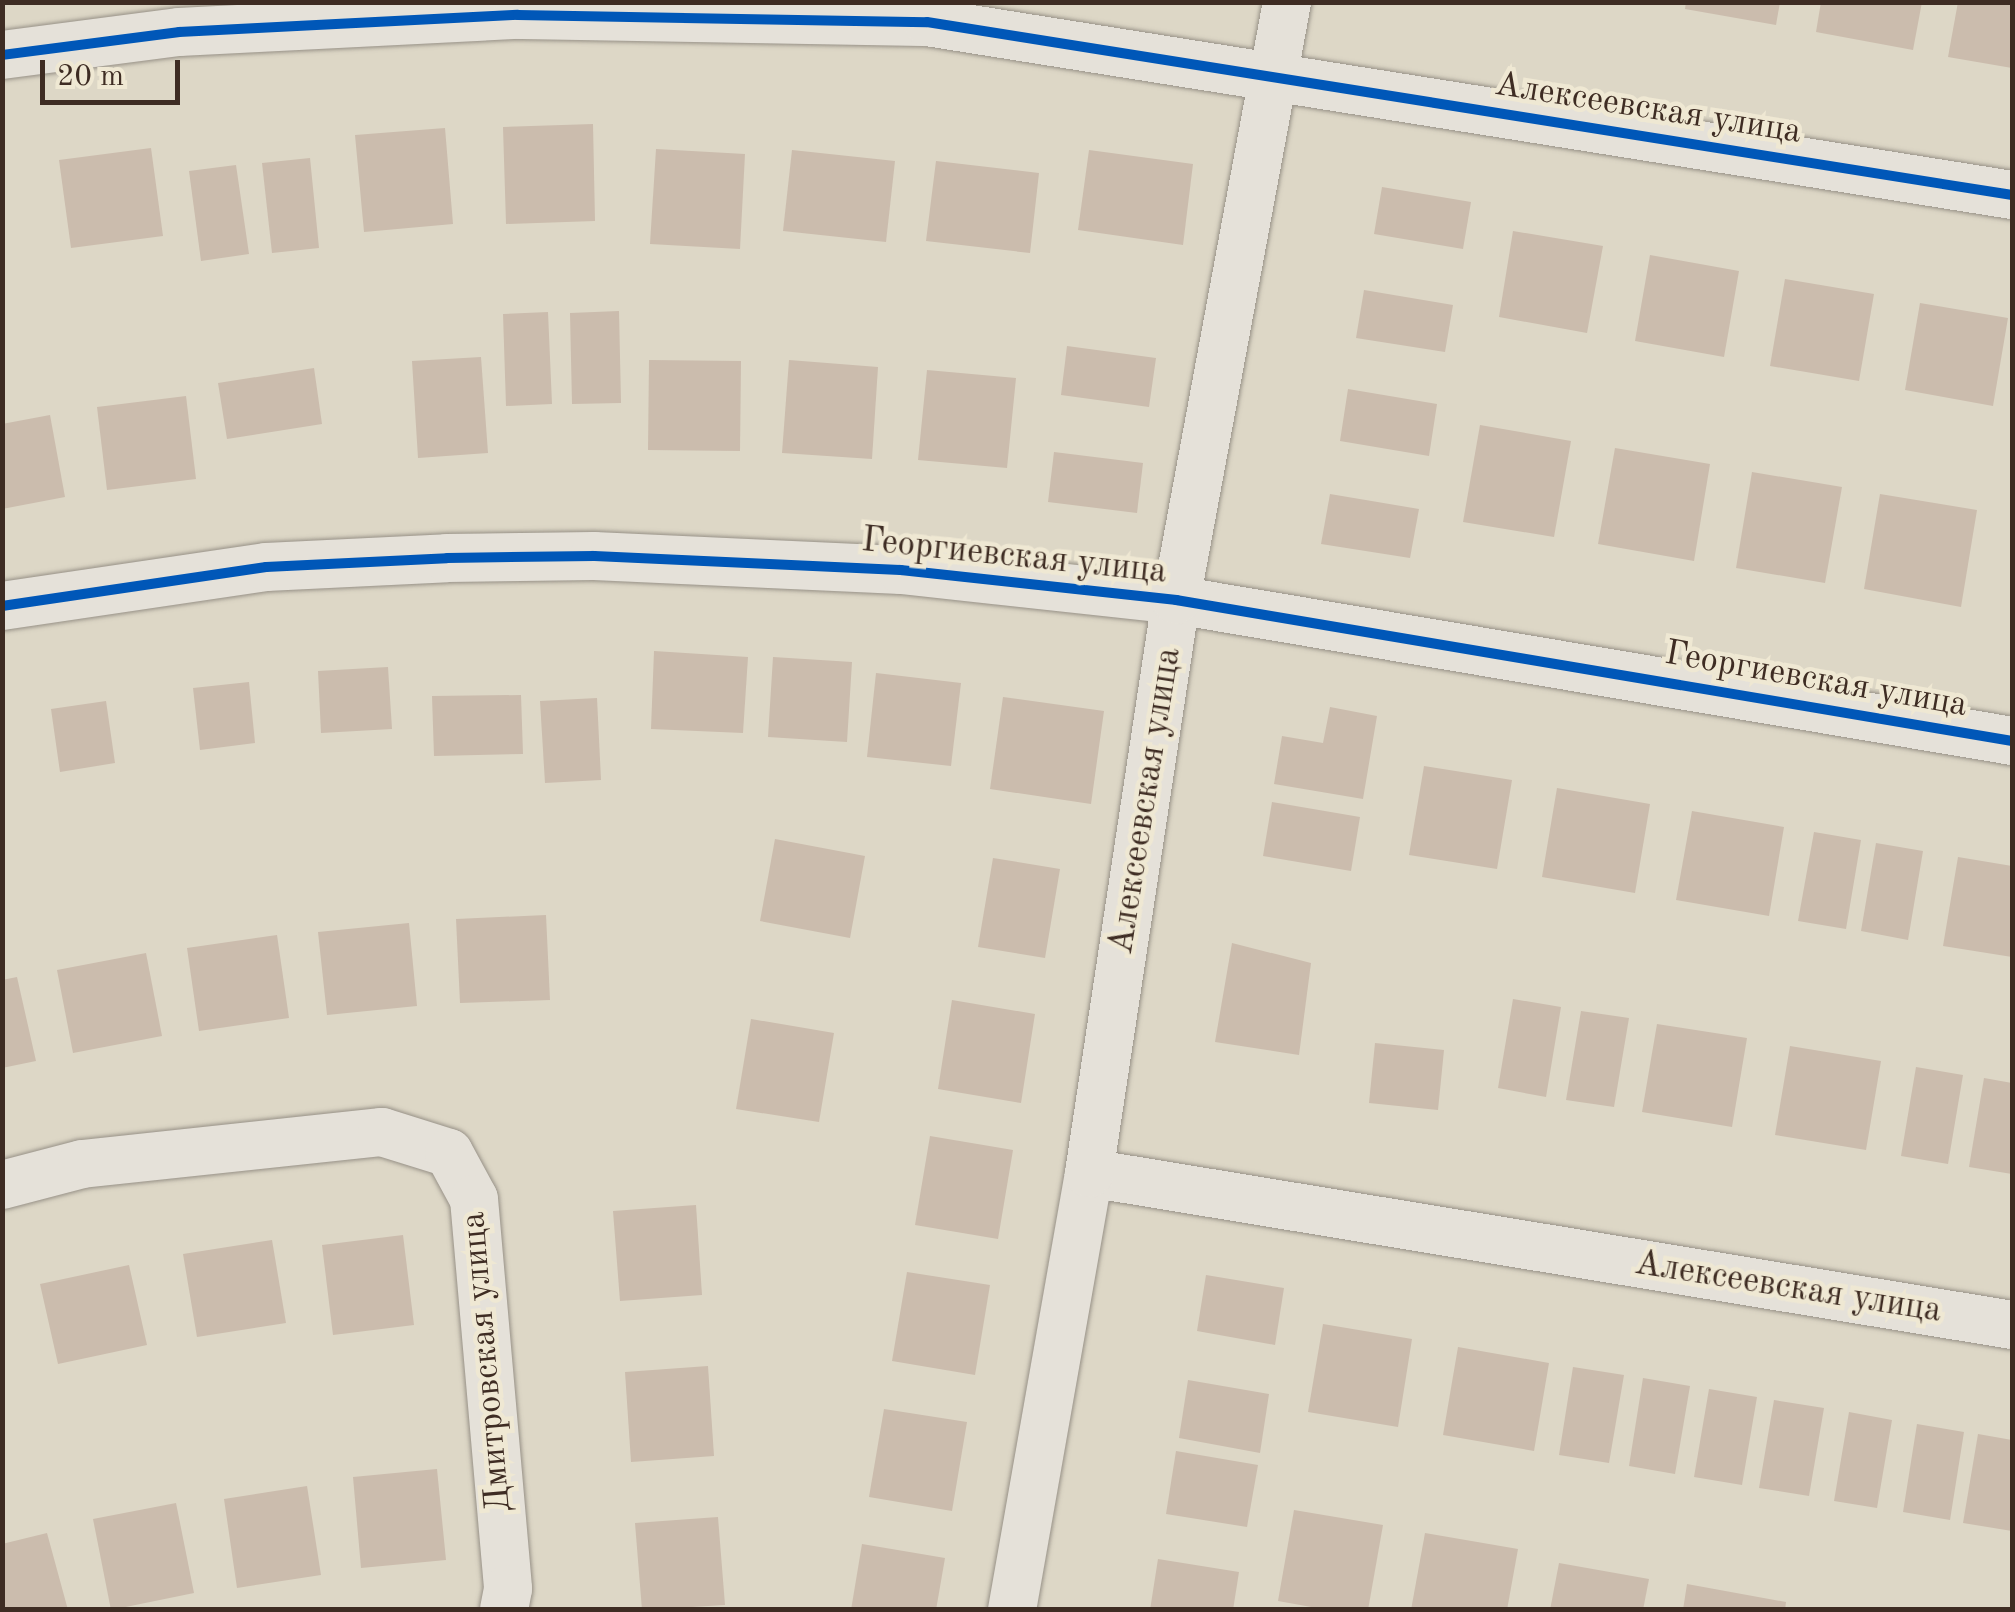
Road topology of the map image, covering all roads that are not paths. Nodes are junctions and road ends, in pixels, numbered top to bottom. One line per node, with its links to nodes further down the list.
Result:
1 (1287, 2): 3 (street, Алексеевская улица)
2 (2, 55): 3 (street)
3 (1275, 77): 4 (street, Алексеевская улица); 5 (street, Алексеевская улица)
4 (2012, 195)
5 (1176, 600): 6 (street, Георгиевская улица); 7 (street, Георгиевская улица); 8 (street, Алексеевская улица)
6 (2, 606)
7 (2012, 742)
8 (1089, 1173): 10 (street, Алексеевская улица); 12 (street, Алексеевская улица)
9 (2, 1184): 11 (street, Дмитровская улица)
10 (2012, 1325)
11 (504, 1610)
12 (1012, 1610)

